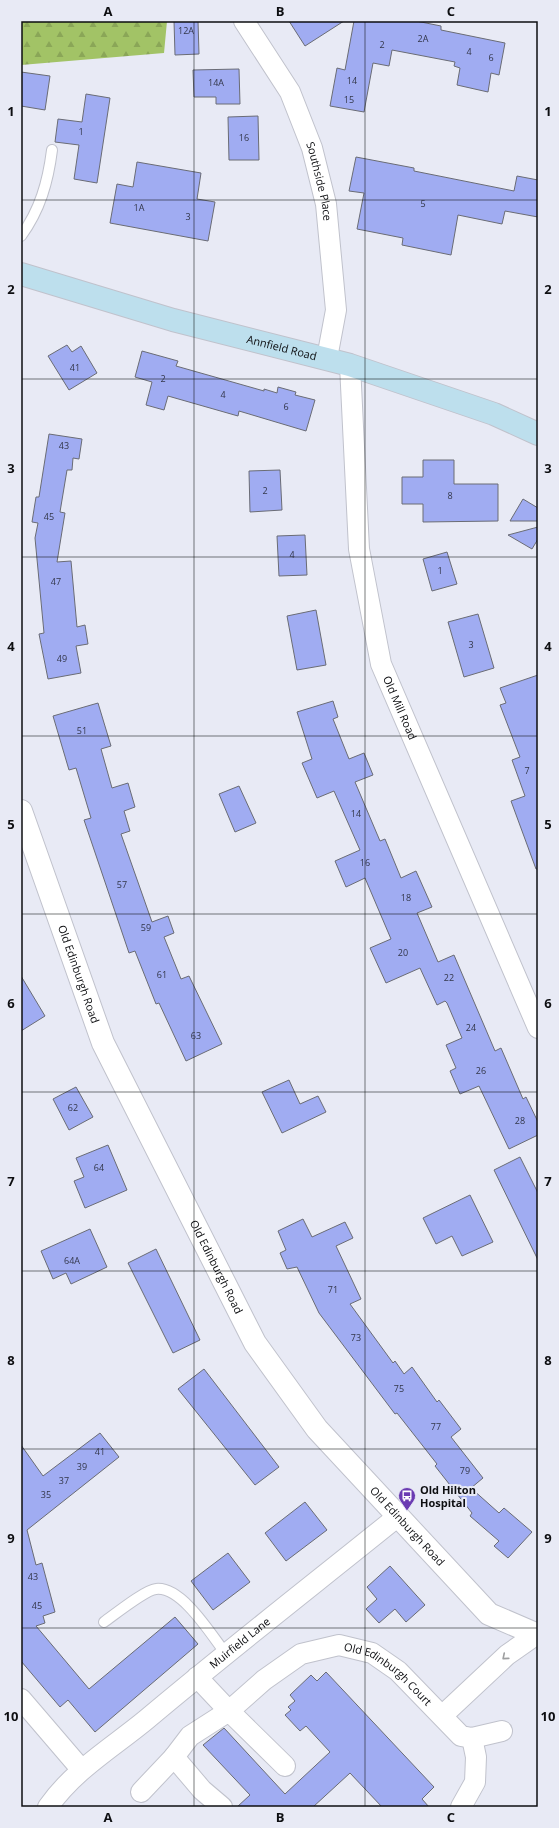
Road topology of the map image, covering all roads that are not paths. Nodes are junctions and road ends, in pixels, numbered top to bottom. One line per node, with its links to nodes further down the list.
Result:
1 (244, 21): 5 (street, Southside Place)
2 (52, 150): 3 (lane)
3 (21, 236)
4 (21, 274): 5 (main road, Annfield Road)
5 (327, 358): 6 (main road, Annfield Road)
6 (350, 365): 7 (main road, Annfield Road); 9 (street, Old Mill Road)
7 (538, 434)
8 (21, 811): 10 (street, Old Edinburgh Road)
9 (538, 1028)
10 (397, 1517): 12 (street, Old Edinburgh Road); 13 (street, Muirfield Lane)
11 (104, 1622): 13 (lane)
12 (538, 1634): 17 (street, Old Edinburgh Court, one-way to 17)
13 (226, 1654): 14 (street, Muirfield Lane)
14 (198, 1677): 16 (street); 22 (street, Muirfield Lane)
15 (21, 1699): 22 (street)
16 (229, 1711): 17 (street, Old Edinburgh Court); 20 (street, Old Edinburgh Court); 21 (street)
17 (442, 1716): 19 (street, Old Edinburgh Court)
18 (502, 1731): 19 (street)
19 (472, 1738): 26 (street)
20 (174, 1757): 23 (street, Old Edinburgh Court); 25 (street)
21 (285, 1766)
22 (81, 1769): 24 (street, Muirfield Lane)
23 (141, 1792)
24 (48, 1807)
25 (222, 1807)
26 (461, 1807)

